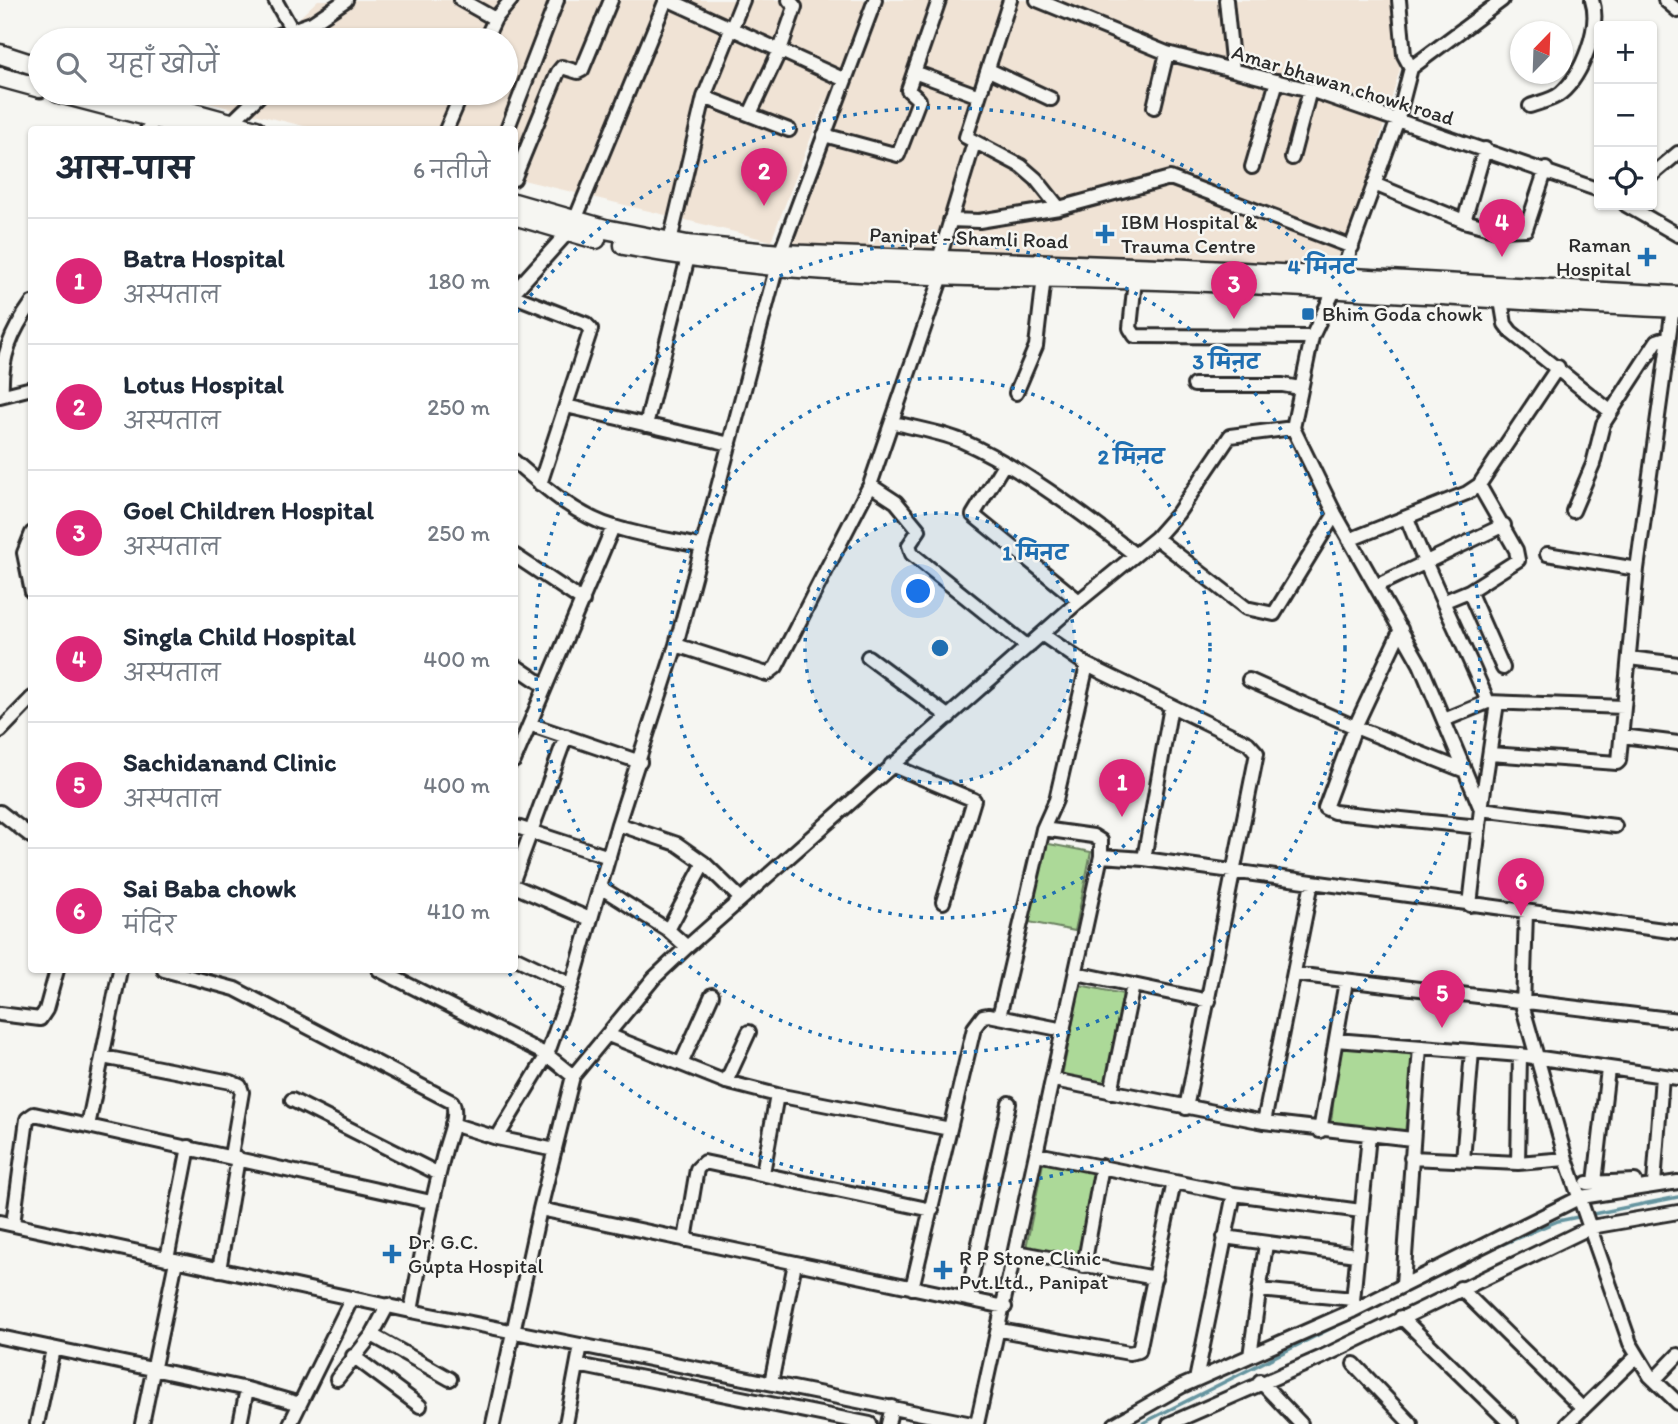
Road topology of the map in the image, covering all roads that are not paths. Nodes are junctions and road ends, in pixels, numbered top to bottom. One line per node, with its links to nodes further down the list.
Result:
1 (275, 0): 22 (street)
2 (346, 0): 21 (street)
3 (461, 0): 20 (street)
4 (511, 0): 20 (street)
5 (557, 0): 43 (street)
6 (611, 0): 65 (street)
7 (667, 0): 26 (street); 74 (street)
8 (743, 0): 26 (street)
9 (789, 0): 27 (street)
10 (875, 0): 36 (street)
11 (939, 0): 34 (street)
12 (1010, 0): 32 (street)
13 (1037, 0): 28 (street, Amar bhawan chowk road)
14 (1226, 0): 33 (street)
15 (1399, 0): 31 (street)
16 (1502, 0): 31 (street)
17 (1592, 0): 48 (street)
18 (1665, 0): 19 (street)
19 (1678, 11)
20 (495, 19): 25 (street)
21 (312, 23): 23 (street); 24 (street)
22 (291, 28)
23 (298, 28)
24 (311, 28)
25 (491, 28)
26 (732, 28): 27 (street); 41 (street)
27 (780, 50): 36 (street); 51 (street)
28 (1167, 53): 33 (street, Amar bhawan chowk road); 49 (street)
29 (0, 54): 30 (highway)
30 (28, 63)
31 (1410, 68): 52 (street)
32 (989, 70): 40 (street); 42 (street)
33 (1233, 70): 37 (street, Amar bhawan chowk road)
34 (914, 72): 40 (street); 58 (street)
35 (0, 78): 38 (highway)
36 (845, 80): 58 (street)
37 (1277, 81): 39 (street, Amar bhawan chowk road); 63 (street)
38 (28, 85)
39 (1310, 90): 52 (street, Amar bhawan chowk road); 62 (street)
40 (979, 96): 59 (street)
41 (704, 97): 51 (street); 76 (street)
42 (1051, 99)
43 (518, 101)
44 (127, 105): 50 (highway)
45 (250, 105): 54 (street)
46 (457, 105): 55 (street)
47 (517, 105): 56 (street)
48 (1530, 106)
49 (1154, 107)
50 (161, 111): 53 (highway); 54 (highway)
51 (750, 114): 57 (street)
52 (1397, 122): 60 (street, Amar bhawan chowk road); 67 (street)
53 (192, 126)
54 (230, 126)
55 (448, 126)
56 (509, 126)
57 (789, 130)
58 (824, 135): 79 (street)
59 (974, 143): 69 (street); 72 (street)
60 (1485, 149): 64 (street, Amar bhawan chowk road); 73 (street)
61 (1678, 153): 66 (street)
62 (1292, 158)
63 (1252, 167)
64 (1546, 169): 68 (street, Amar bhawan chowk road); 73 (street)
65 (518, 170)
66 (1657, 171)
67 (1374, 184): 73 (street); 77 (street)
68 (1594, 188)
69 (1059, 208): 72 (street); 77 (street)
70 (518, 210): 74 (highway, Panipat - Shamli Road)
71 (1637, 210): 75 (street)
72 (950, 220): 80 (street)
73 (1464, 221)
74 (572, 226): 76 (highway, Panipat - Shamli Road); 78 (highway, Panipat - Shamli Road); 84 (street)
75 (1678, 235)
76 (670, 242): 79 (highway, Panipat - Shamli Road)
77 (1352, 247): 83 (street)
78 (688, 257): 79 (highway, Panipat - Shamli Road); 100 (street)
79 (778, 260): 80 (highway, Panipat - Shamli Road); 102 (street)
80 (941, 266): 81 (highway, Panipat - Shamli Road); 83 (highway, Panipat - Shamli Road); 99 (street)
81 (1044, 277): 82 (highway, Panipat - Shamli Road); 95 (street)
82 (1135, 280): 83 (highway, Panipat - Shamli Road); 89 (street)
83 (1338, 284): 86 (highway, Panipat - Shamli Road); 87 (highway, Panipat - Shamli Road); 89 (street)
84 (518, 289)
85 (518, 296): 97 (street)
86 (1501, 300): 87 (highway, Panipat - Shamli Road); 91 (street)
87 (1676, 302): 90 (street)
88 (28, 310): 96 (street)
89 (1312, 337): 93 (street)
90 (1670, 337): 98 (street); 121 (street)
91 (1558, 367): 98 (street); 107 (street)
92 (1194, 385): 93 (street)
93 (1300, 388): 101 (street)
94 (28, 389): 96 (street)
95 (1017, 393)
96 (1, 395)
97 (566, 406): 100 (street); 105 (street)
98 (1610, 411): 108 (street)
99 (894, 423): 103 (street); 106 (street)
100 (646, 425): 102 (street)
101 (1293, 428): 109 (street); 113 (street)
102 (730, 444): 116 (street)
103 (1004, 464): 117 (street); 126 (street)
104 (518, 465): 105 (street)
105 (540, 484): 112 (street)
106 (870, 485): 130 (street); 131 (street)
107 (1479, 485): 110 (street); 111 (street)
108 (1573, 511)
109 (1335, 514): 113 (street); 114 (street)
110 (1407, 518): 114 (street); 120 (street)
111 (1504, 526): 120 (street); 124 (street)
112 (613, 527): 116 (street); 125 (street)
113 (1156, 538): 117 (street)
114 (1349, 540): 123 (street)
115 (28, 543): 122 (street)
116 (700, 545): 130 (street)
117 (1134, 554): 126 (street)
118 (1547, 554): 121 (street)
119 (518, 558): 125 (street)
120 (1425, 565): 123 (street); 127 (street)
121 (1637, 569): 133 (street)
122 (28, 572)
123 (1376, 586): 128 (street)
124 (1469, 591): 127 (street); 136 (street)
125 (583, 601): 139 (street)
126 (1079, 601): 129 (street)
127 (1445, 601): 141 (street)
128 (1401, 629): 145 (street); 147 (street)
129 (1043, 635): 131 (street); 135 (street)
130 (676, 645): 154 (street)
131 (1028, 647): 144 (street)
132 (868, 657): 144 (street)
133 (1629, 658): 134 (street); 143 (street)
134 (1678, 664)
135 (1087, 665): 142 (street); 163 (street)
136 (1503, 668)
137 (518, 669): 139 (street)
138 (1250, 680): 147 (street)
139 (545, 686): 146 (street)
140 (28, 702): 148 (street)
141 (1493, 702): 143 (street); 145 (street); 153 (street)
142 (1171, 706): 168 (street); 171 (street)
143 (1624, 707): 150 (street)
144 (949, 717): 155 (street)
145 (1444, 720): 156 (street)
146 (532, 725): 149 (street); 152 (street)
147 (1355, 727): 156 (street); 162 (street)
148 (0, 731)
149 (566, 736): 154 (street); 164 (street)
150 (1622, 736): 151 (street); 153 (street)
151 (1678, 743)
152 (518, 753)
153 (1490, 754): 157 (street)
154 (640, 762): 159 (street)
155 (891, 765): 175 (street); 176 (street)
156 (1465, 771): 157 (street)
157 (1481, 809): 160 (street); 162 (street)
158 (0, 812): 165 (street)
159 (618, 824): 166 (street); 169 (street)
160 (1615, 826)
161 (518, 827): 164 (street)
162 (1479, 827): 177 (street)
163 (1043, 829): 167 (street); 197 (street)
164 (530, 831): 166 (street); 170 (street)
165 (28, 834)
166 (609, 856): 173 (street)
167 (1101, 856): 168 (street); 188 (street)
168 (1144, 859): 171 (street)
169 (704, 863): 175 (street); 180 (street)
170 (518, 866)
171 (1236, 872): 172 (street); 195 (street)
172 (1312, 882): 177 (street); 189 (street)
173 (600, 887): 179 (street); 180 (street)
174 (518, 888): 179 (street)
175 (740, 898): 182 (street)
176 (943, 902)
177 (1470, 905): 178 (street)
178 (1526, 912): 181 (street); 194 (street)
179 (590, 919): 191 (street)
180 (668, 930): 182 (street)
181 (1678, 932)
182 (687, 947): 201 (street)
183 (518, 959): 191 (street)
184 (56, 973): 196 (street)
185 (119, 973): 207 (street)
186 (175, 973): 222 (street)
187 (385, 973): 205 (street)
188 (1076, 973): 192 (street); 199 (street)
189 (1294, 974): 190 (street); 221 (street)
190 (1346, 981): 194 (street); 202 (street)
191 (572, 985): 205 (street)
192 (1133, 985): 195 (street); 216 (street)
193 (712, 995): 209 (street)
194 (1523, 999): 198 (street); 208 (street)
195 (1209, 1001): 220 (street)
196 (0, 1014)
197 (999, 1017): 199 (street); 224 (street)
198 (1678, 1020)
199 (1064, 1030): 214 (street)
200 (749, 1032): 215 (street)
201 (608, 1035): 209 (street); 211 (street)
202 (1336, 1040): 203 (street); 225 (street)
203 (1420, 1047): 204 (street); 228 (street)
204 (1472, 1051): 206 (street); 235 (street)
205 (547, 1055): 211 (street); 227 (street)
206 (1520, 1055): 208 (street); 236 (street)
207 (103, 1057): 223 (street); 232 (street)
208 (1539, 1058): 210 (street); 234 (street)
209 (681, 1064): 215 (street)
210 (1608, 1069): 212 (street); 241 (street)
211 (573, 1076): 230 (street)
212 (1662, 1076): 213 (street); 242 (street)
213 (1678, 1078)
214 (1054, 1080): 216 (street); 231 (street)
215 (726, 1082): 217 (street)
216 (1111, 1092): 220 (street)
217 (777, 1096): 224 (street); 238 (street)
218 (292, 1100): 239 (street)
219 (1009, 1103): 269 (street)
220 (1186, 1108): 221 (street)
221 (1264, 1122): 225 (street)
222 (452, 1124): 227 (street); 239 (street)
223 (88, 1126): 229 (street); 252 (street)
224 (950, 1129): 249 (street)
225 (1320, 1130): 226 (street)
226 (1369, 1135): 228 (street); 250 (street)
227 (497, 1138): 230 (street)
228 (1412, 1139): 233 (street)
229 (189, 1147): 232 (street); 259 (street)
230 (555, 1150): 248 (street)
231 (1037, 1154): 237 (street); 257 (street)
232 (234, 1157): 247 (street); 262 (street)
233 (1411, 1157): 235 (street); 264 (street)
234 (1566, 1159): 236 (street); 244 (street)
235 (1463, 1160): 236 (street)
236 (1518, 1163)
237 (1102, 1166): 240 (street); 261 (street)
238 (763, 1173): 249 (street); 255 (street)
239 (439, 1174): 247 (street)
240 (1174, 1182): 245 (street); 263 (street)
241 (1595, 1182): 242 (street); 244 (street)
242 (1654, 1182): 243 (street); 246 (street)
243 (1678, 1182)
244 (1576, 1184): 246 (street)
245 (1234, 1194): 250 (street); 254 (street)
246 (1582, 1199): 253 (street); 264 (street)
247 (431, 1202): 273 (street)
248 (540, 1209): 255 (street); 276 (street)
249 (932, 1210): 265 (street)
250 (1361, 1212): 258 (street)
251 (1678, 1212): 253 (street)
252 (6, 1223): 259 (street)
253 (1591, 1224): 266 (street); 284 (street)
254 (1224, 1237): 256 (street); 290 (street)
255 (685, 1240): 260 (street)
256 (1266, 1244): 258 (street); 267 (street)
257 (1017, 1252): 261 (street); 272 (street)
258 (1356, 1255): 270 (street)
259 (172, 1260): 262 (street); 287 (street)
260 (795, 1264): 265 (street); 293 (street)
261 (1084, 1266): 263 (street)
262 (219, 1270): 268 (street)
263 (1155, 1278): 275 (street)
264 (1403, 1284): 270 (street)
265 (912, 1287): 269 (street)
266 (1460, 1288): 274 (street); 299 (street)
267 (1259, 1290): 270 (street); 283 (street)
268 (352, 1297): 271 (street); 296 (street)
269 (967, 1299): 272 (street)
270 (1352, 1305): 283 (street)
271 (388, 1306): 273 (street); 277 (street)
272 (1005, 1307): 275 (street)
273 (411, 1311): 276 (street)
274 (1401, 1317): 292 (street); 314 (street)
275 (1000, 1330): 309 (street)
276 (513, 1331): 279 (street); 305 (street)
277 (372, 1335): 282 (street); 289 (street)
278 (0, 1337): 280 (street)
279 (581, 1345): 286 (street); 293 (street)
280 (53, 1349): 287 (street); 301 (street)
281 (1678, 1355): 291 (street)
282 (353, 1356): 288 (street); 297 (street)
283 (1250, 1356): 290 (street)
284 (1637, 1356): 291 (street); 299 (street)
285 (1354, 1364): 313 (street)
286 (578, 1365): 306 (street); 307 (street)
287 (154, 1371): 294 (street); 302 (street)
288 (337, 1379)
289 (450, 1379)
290 (1196, 1380): 310 (street)
291 (1654, 1380): 295 (street)
292 (1260, 1381): 300 (street); 312 (street)
293 (771, 1383): 298 (street)
294 (247, 1389): 296 (street); 303 (street)
295 (1678, 1403)
296 (300, 1404): 304 (street)
297 (420, 1406)
298 (892, 1407): 308 (street); 309 (street)
299 (1583, 1408): 315 (street)
300 (1187, 1420): 311 (street)
301 (37, 1424)
302 (142, 1424)
303 (240, 1424)
304 (290, 1424)
305 (493, 1424)
306 (566, 1424)
307 (870, 1424)
308 (888, 1424)
309 (975, 1424)
310 (1115, 1424)
311 (1169, 1424)
312 (1301, 1424)
313 (1411, 1424)
314 (1511, 1424)
315 (1567, 1424)

